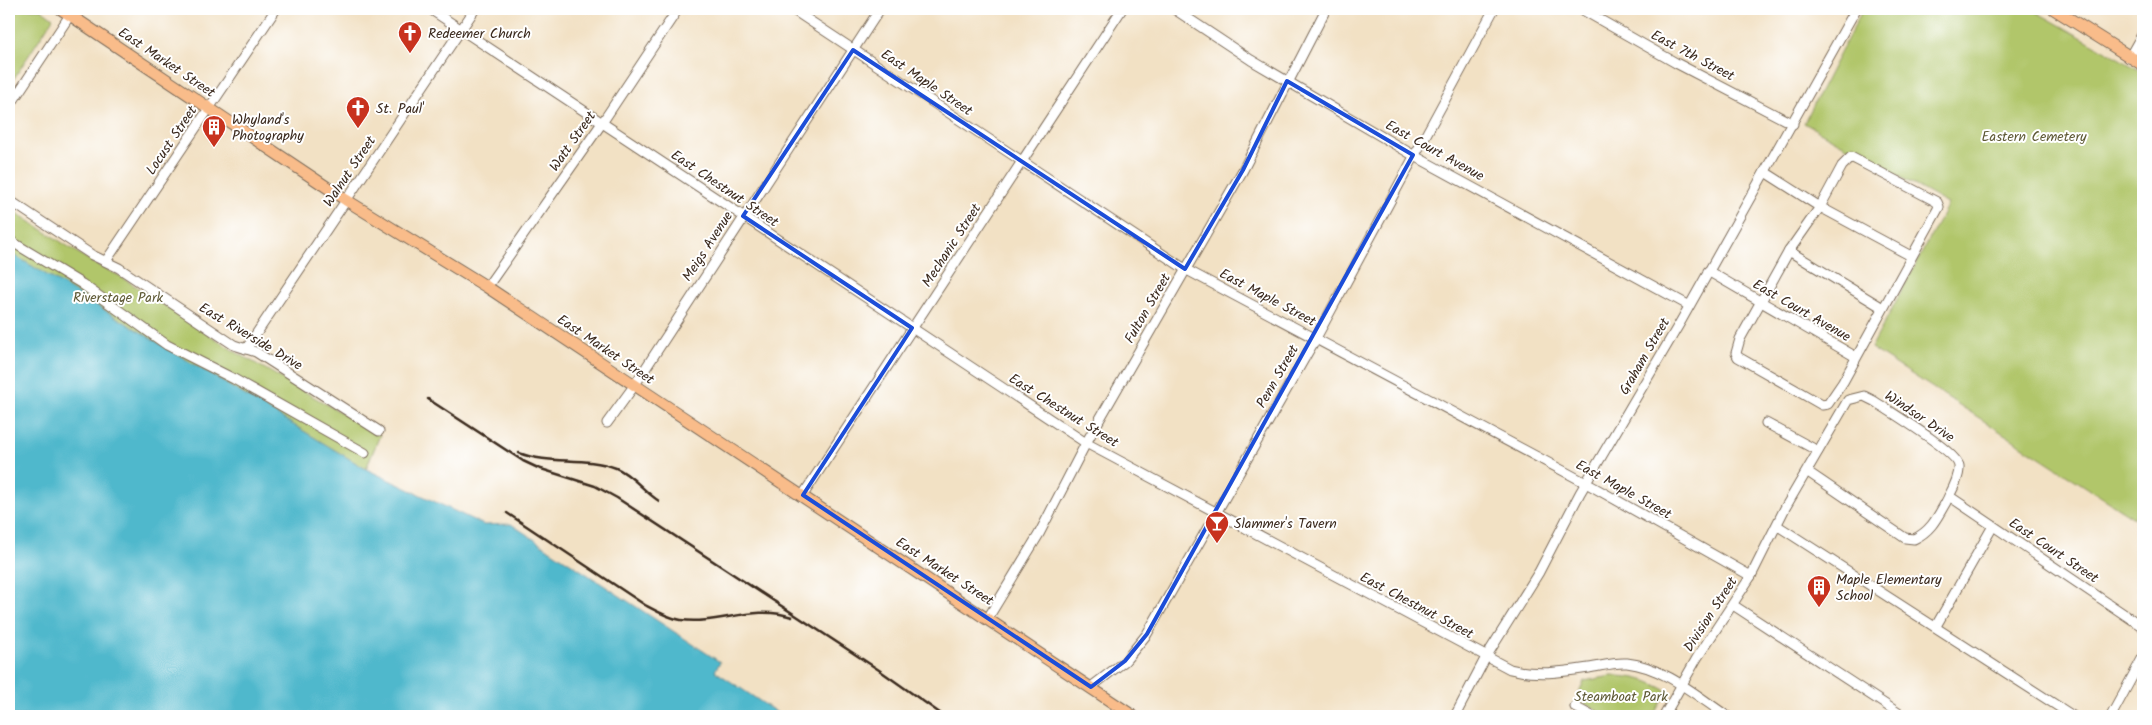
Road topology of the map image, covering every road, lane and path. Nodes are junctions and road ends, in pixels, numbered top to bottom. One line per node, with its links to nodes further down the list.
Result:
1 (276, 9): 22 (street, Locust Street)
2 (430, 9): 15 (street, East Chestnut Street)
3 (475, 9): 15 (street, Walnut Street)
4 (678, 9): 23 (street, Watt Street)
5 (792, 9): 17 (street, East Maple Street)
6 (880, 9): 17 (street, Meigs Avenue)
7 (1122, 9): 26 (street, Mechanic Street)
8 (1174, 9): 20 (street, East Court Avenue)
9 (1326, 9): 20 (street, Fulton Street)
10 (1494, 9): 25 (street, Penn Street)
11 (1581, 9): 24 (street, East 7th Street)
12 (1856, 9): 24 (street, Graham Street)
13 (2054, 9): 18 (main road)
14 (68, 11): 21 (street); 22 (main road, East Market Street)
15 (461, 29): 23 (street, East Chestnut Street); 29 (street, Walnut Street)
16 (2143, 33): 18 (street)
17 (853, 50): 26 (street, East Maple Street); 31 (street, Meigs Avenue)
18 (2130, 58): 19 (main road)
19 (2143, 65)
20 (1287, 81): 25 (street, East Court Avenue); 36 (street, Fulton Street)
21 (9, 107)
22 (209, 108): 29 (main road, East Market Street); 35 (street, Locust Street)
23 (602, 122): 31 (street, East Chestnut Street); 38 (street, Watt Street)
24 (1793, 124): 27 (street, Graham Street)
25 (1413, 155): 40 (street, East Court Avenue); 43 (street, Penn Street)
26 (1022, 162): 36 (street, East Maple Street); 42 (street, Mechanic Street)
27 (1765, 172): 30 (street); 37 (street, Graham Street)
28 (9, 200): 35 (street, East Riverside Drive)
29 (346, 200): 38 (main road, East Market Street); 44 (street, Walnut Street)
30 (1820, 207): 33 (street); 34 (street); 34 (street)
31 (743, 216): 42 (street, East Chestnut Street); 46 (street, Meigs Avenue)
32 (9, 240): 52 (street)
33 (1789, 251): 39 (street); 41 (street)
34 (1910, 256): 41 (street)
35 (106, 262): 44 (street, East Riverside Drive)
36 (1185, 269): 43 (street, East Maple Street); 50 (street, Fulton Street)
37 (1708, 271): 39 (street, East Court Avenue); 40 (street, Graham Street)
38 (487, 287): 46 (main road, East Market Street)
39 (1761, 301): 45 (street, East Court Avenue); 45 (street)
40 (1688, 305): 54 (street, Graham Street)
41 (1883, 308): 45 (street)
42 (912, 328): 50 (street, East Chestnut Street); 55 (street, Mechanic Street)
43 (1316, 338): 54 (street, East Maple Street); 57 (street, Penn Street)
44 (246, 349): 49 (street, East Riverside Drive)
45 (1856, 357)
46 (634, 386): 47 (street, Meigs Avenue); 55 (main road, East Market Street)
47 (607, 423)
48 (1766, 423): 51 (street)
49 (379, 431)
50 (1086, 442): 57 (street, East Chestnut Street); 62 (street, Fulton Street)
51 (1818, 451): 53 (street, Windsor Drive); 56 (street, Windsor Drive)
52 (365, 453)
53 (1808, 472): 56 (street, Windsor Drive); 58 (street, Windsor Drive)
54 (1586, 483): 60 (street, East Maple Street); 65 (street, Graham Street)
55 (802, 495): 62 (main road, East Market Street)
56 (1949, 496): 59 (street, East Court Street)
57 (1215, 512): 65 (street, East Chestnut Street); 68 (street, Penn Street)
58 (1778, 526): 60 (street, Division Street); 63 (street)
59 (1993, 526): 63 (street); 64 (street, East Court Street)
60 (1751, 576): 61 (street, Division Street)
61 (1733, 604): 67 (street, Division Street); 70 (street)
62 (988, 618): 68 (main road, East Market Street)
63 (1936, 626): 76 (street)
64 (2143, 626)
65 (1486, 657): 67 (street, East Chestnut Street); 72 (street, Graham Street)
66 (2143, 657): 77 (street)
67 (1682, 686): 74 (street, Division Street); 75 (street, East Chestnut Street)
68 (1091, 687): 71 (main road, East Market Street)
69 (1575, 707): 73 (street)
70 (1898, 715)
71 (1133, 716)
72 (1455, 716)
73 (1592, 716)
74 (1664, 716)
75 (1727, 716)
76 (2073, 716)
77 (2111, 716)

